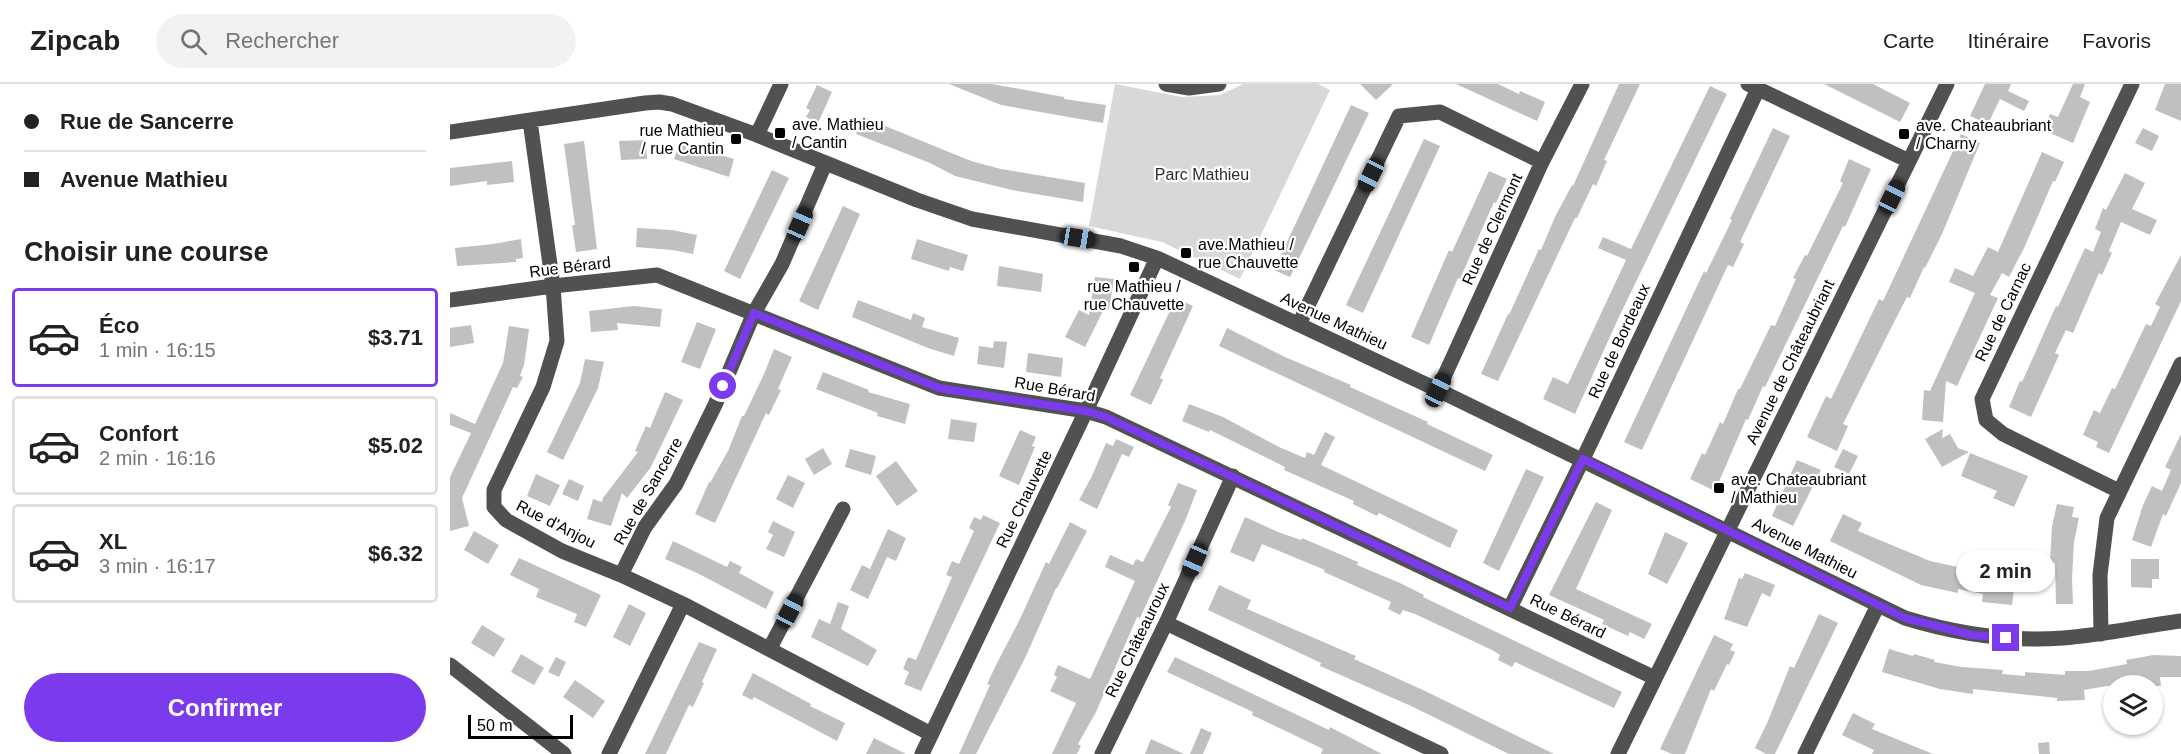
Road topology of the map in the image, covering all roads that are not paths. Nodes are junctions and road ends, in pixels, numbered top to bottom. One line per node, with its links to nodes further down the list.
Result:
1 (781, 84): 10 (street)
2 (1166, 84): 3 (street)
3 (1219, 84)
4 (1582, 84): 12 (street, Rue de Clermont)
5 (1947, 84): 11 (street, Avenue de Châteaubriant)
6 (2132, 84): 24 (street, Rue de Carnac)
7 (1753, 87): 11 (street); 22 (street, Rue de Bordeaux)
8 (530, 122): 9 (street, Avenue Mathieu); 10 (street, Avenue Mathieu); 15 (street, Rue d'Anjou)
9 (450, 132)
10 (757, 135): 13 (street, Avenue Mathieu)
11 (1909, 161): 26 (street, Avenue de Châteaubriant)
12 (1542, 162): 18 (street); 20 (street, Rue de Clermont)
13 (825, 164): 14 (street, Avenue Mathieu); 17 (street, Rue de Sancerre)
14 (1157, 258): 18 (street, Avenue Mathieu); 21 (street, Rue Chauvette)
15 (553, 286): 16 (street, Rue Bérard); 17 (street, Rue Bérard); 27 (street, Rue d'Anjou)
16 (450, 300)
17 (754, 313): 21 (street, Rue Bérard); 27 (street, Rue de Sancerre)
18 (1299, 324): 20 (street, Avenue Mathieu)
19 (2181, 364): 24 (street)
20 (1438, 390): 22 (street, Avenue Mathieu)
21 (1086, 411): 23 (street, Rue Bérard); 37 (street, Rue Chauvette)
22 (1583, 459): 26 (street, Avenue Mathieu); 30 (street, Rue de Bordeaux)
23 (1233, 476): 30 (street, Rue Bérard); 32 (street, Rue Châteauroux)
24 (2119, 492): 33 (street)
25 (843, 509): 34 (street)
26 (1727, 529): 29 (street, Avenue Mathieu); 36 (street, Avenue de Châteaubriant)
27 (621, 575): 28 (street, Rue d'Anjou)
28 (683, 604): 34 (street, Rue d'Anjou); 39 (street)
29 (1878, 605): 33 (street, Avenue Mathieu); 44 (street)
30 (1510, 608): 36 (street, Rue Bérard)
31 (2181, 621): 33 (street, Avenue Mathieu)
32 (1166, 623): 41 (street, Rue Châteauroux); 42 (street)
33 (2101, 634)
34 (770, 648): 37 (street, Rue d'Anjou)
35 (450, 665): 38 (street)
36 (1655, 678): 43 (street, Avenue de Châteaubriant)
37 (931, 734): 40 (street, Rue Chauvette)
38 (564, 754)
39 (609, 754)
40 (922, 754)
41 (1102, 754)
42 (1441, 754)
43 (1618, 754)
44 (1806, 754)

